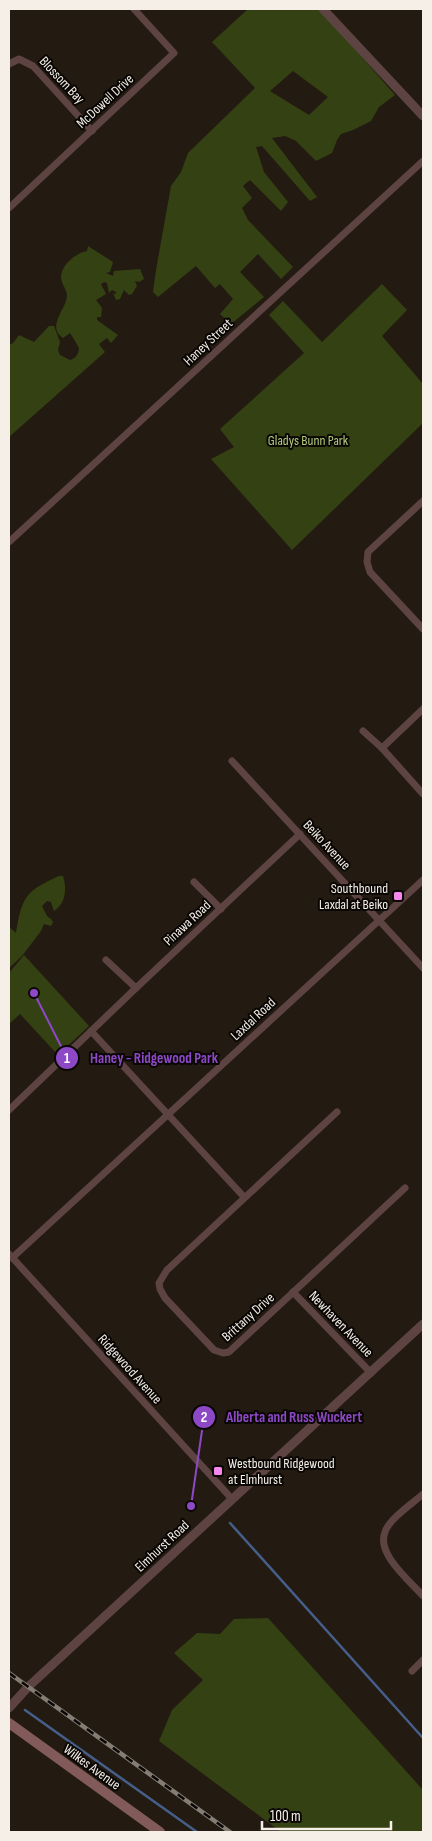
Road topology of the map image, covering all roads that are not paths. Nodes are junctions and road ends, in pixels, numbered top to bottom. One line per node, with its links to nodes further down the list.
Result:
1 (134, 9): 5 (street, McDowell Drive)
2 (323, 9): 4 (street)
3 (9, 64): 5 (street, Blossom Bay)
4 (423, 116)
5 (92, 131): 7 (street, McDowell Drive)
6 (423, 160): 9 (street, Haney Street)
7 (9, 208)
8 (423, 501): 10 (street)
9 (9, 542)
10 (423, 630)
11 (423, 709): 13 (street)
12 (363, 731): 13 (street)
13 (382, 748): 15 (street)
14 (232, 761): 16 (street, Beiko Avenue)
15 (423, 794)
16 (300, 834): 19 (street, Pinawa Road); 20 (street, Beiko Avenue)
17 (423, 880): 20 (street, Laxdal Road)
18 (194, 882): 19 (street)
19 (221, 909): 23 (street, Pinawa Road)
20 (379, 921): 22 (street, Beiko Avenue); 27 (street, Laxdal Road)
21 (106, 960): 23 (street)
22 (423, 968)
23 (136, 988): 24 (street, Pinawa Road)
24 (91, 1031): 25 (street, Pinawa Road); 27 (street)
25 (9, 1110)
26 (336, 1112): 29 (street, Brittany Drive)
27 (168, 1114): 29 (street); 30 (street, Laxdal Road)
28 (405, 1188): 31 (street, Brittany Drive)
29 (244, 1197): 31 (street, Brittany Drive)
30 (10, 1256): 35 (street, Ridgewood Avenue)
31 (294, 1292): 33 (street, Newhaven Avenue)
32 (423, 1324): 33 (street, Elmhurst Road)
33 (371, 1373): 35 (street, Elmhurst Road)
34 (423, 1494): 36 (street)
35 (232, 1499): 39 (street, Elmhurst Road)
36 (423, 1596)
37 (423, 1660): 38 (street)
38 (412, 1671)
39 (9, 1708)
40 (9, 1723): 41 (main road, Wilkes Avenue)
41 (160, 1832)

